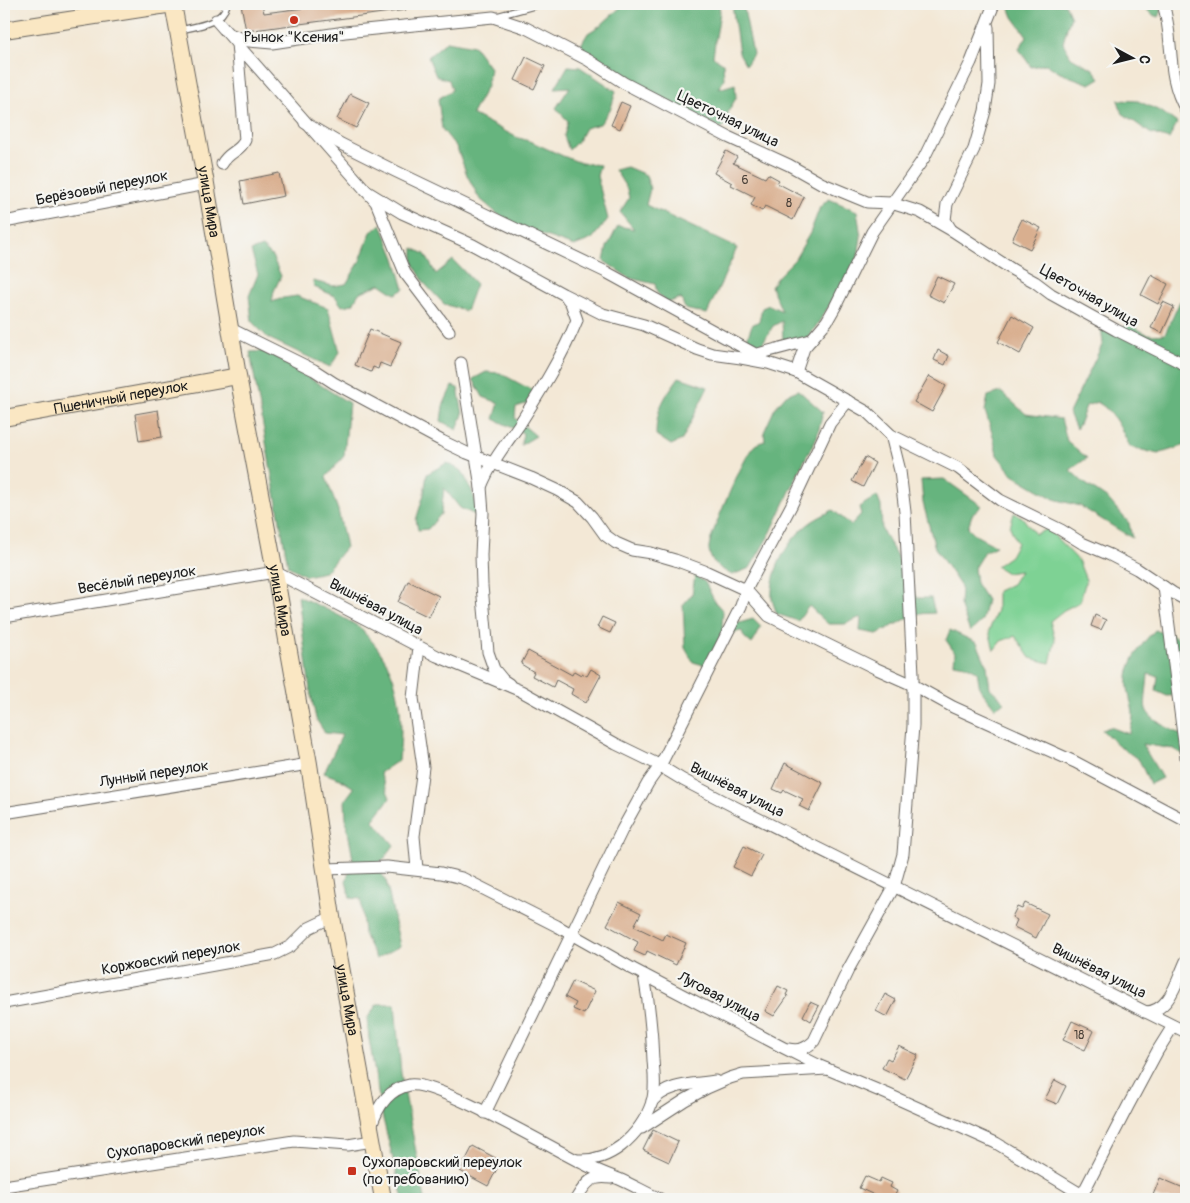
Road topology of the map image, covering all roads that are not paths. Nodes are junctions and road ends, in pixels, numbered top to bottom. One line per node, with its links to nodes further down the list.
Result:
1 (173, 4): 9 (main road); 10 (main road, улица Мира)
2 (226, 4): 8 (lane)
3 (540, 4): 6 (lane)
4 (994, 4): 7 (street)
5 (1163, 4): 13 (street)
6 (493, 17): 11 (street, Цветочная улица); 18 (street, Цветочная улица)
7 (988, 18): 18 (street); 20 (street)
8 (216, 20): 10 (lane); 11 (street)
9 (4, 30)
10 (178, 31): 16 (main road, улица Мира)
11 (229, 34): 12 (street)
12 (237, 43): 14 (street); 15 (street)
13 (1186, 110)
14 (305, 123): 17 (street); 25 (street)
15 (222, 164)
16 (206, 184): 19 (street, Берёзовый переулок); 22 (main road, улица Мира)
17 (366, 191): 21 (street); 23 (street)
18 (893, 203): 20 (street, Цветочная улица); 24 (street)
19 (4, 222)
20 (953, 231): 28 (street, Цветочная улица)
21 (563, 294): 26 (street); 35 (street)
22 (230, 328): 30 (main road, улица Мира); 34 (street)
23 (449, 331)
24 (811, 340): 25 (street); 29 (street)
25 (757, 355): 26 (street)
26 (741, 358): 29 (street)
27 (461, 363): 34 (street)
28 (1186, 365)
29 (796, 372): 31 (street)
30 (238, 376): 32 (main road, Пшеничный переулок); 37 (main road, улица Мира)
31 (848, 401): 33 (street); 39 (street)
32 (4, 418)
33 (891, 435): 38 (street); 43 (street)
34 (475, 456): 35 (street); 36 (street)
35 (493, 463): 36 (street); 39 (street)
36 (481, 487): 44 (street)
37 (275, 572): 41 (street, Весёлый переулок); 42 (street, Вишнёвая улица); 46 (main road, улица Мира)
38 (1164, 587): 40 (street); 45 (street)
39 (746, 590): 43 (street); 47 (street)
40 (1186, 600)
41 (4, 617)
42 (419, 647): 44 (street, Вишнёвая улица); 51 (street)
43 (913, 685): 49 (street); 52 (street)
44 (521, 691): 47 (street, Вишнёвая улица)
45 (1186, 758)
46 (309, 764): 48 (street, Лунный переулок); 50 (main road, улица Мира)
47 (660, 766): 52 (street, Вишнёвая улица); 54 (street)
48 (4, 813)
49 (1186, 821)
50 (325, 869): 51 (street, Луговая улица); 53 (main road, улица Мира)
51 (418, 870): 54 (street, Луговая улица)
52 (894, 887): 58 (street, Вишнёвая улица); 61 (street)
53 (332, 917): 57 (street, Коржовский переулок); 67 (main road, улица Мира)
54 (571, 933): 56 (street, Луговая улица); 65 (street)
55 (1186, 961): 58 (street)
56 (644, 975): 61 (street, Луговая улица); 64 (street)
57 (4, 1003)
58 (1145, 1012): 59 (street, Вишнёвая улица)
59 (1173, 1026): 60 (street, Вишнёвая улица); 71 (street)
60 (1186, 1032)
61 (784, 1048): 62 (street, Луговая улица)
62 (829, 1069): 63 (street); 71 (street, Луговая улица)
63 (730, 1078): 64 (street); 66 (street)
64 (652, 1101): 66 (street)
65 (485, 1113): 67 (street); 68 (street)
66 (635, 1133): 68 (street)
67 (371, 1135): 70 (street, Сухопаровский переулок); 72 (main road, улица Мира)
68 (574, 1159): 69 (street)
69 (620, 1180): 73 (street); 74 (street)
70 (4, 1186)
71 (1083, 1198)
72 (383, 1199)
73 (576, 1199)
74 (660, 1199)

